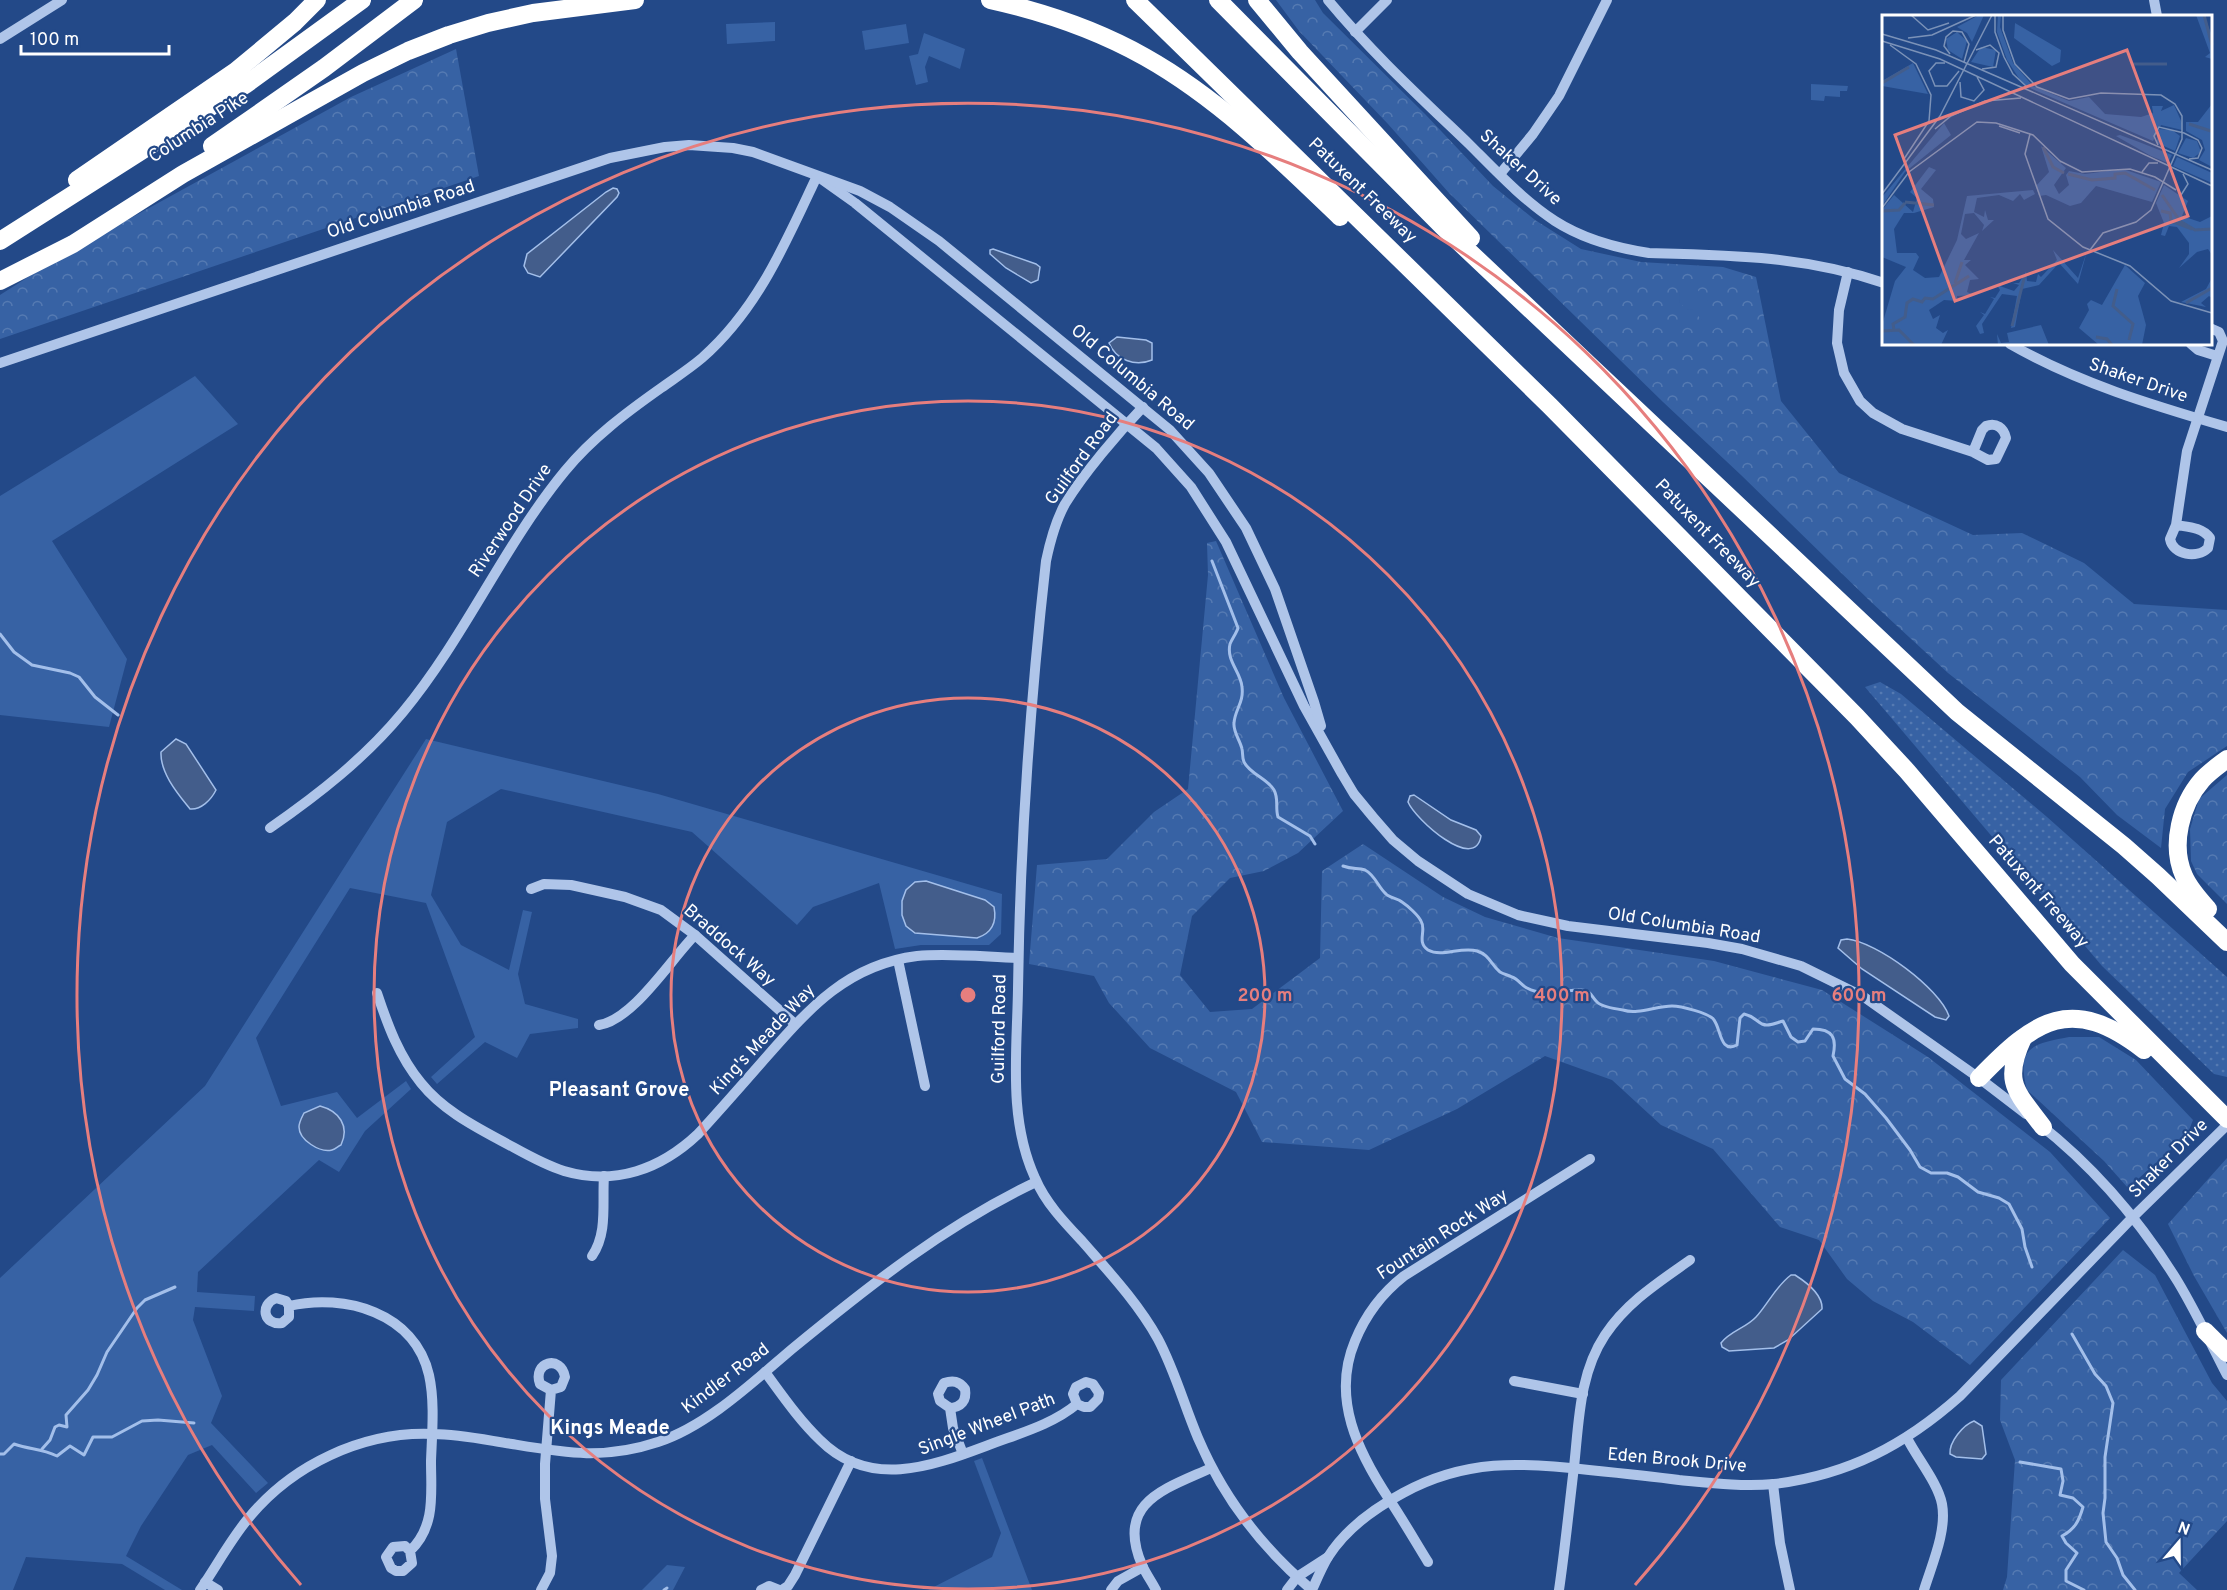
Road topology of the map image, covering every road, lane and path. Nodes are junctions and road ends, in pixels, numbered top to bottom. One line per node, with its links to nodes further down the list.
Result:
1 (60, 0): 16 (street)
2 (317, 0): 19 (highway)
3 (362, 0): 19 (highway, Columbia Pike)
4 (414, 0): 21 (highway, Columbia Pike)
5 (635, 0): 21 (highway)
6 (990, 0): 29 (highway)
7 (1135, 0): 29 (highway, Patuxent Freeway)
8 (1218, 0): 28 (highway, Patuxent Freeway)
9 (1257, 0): 28 (highway)
10 (1328, 0): 15 (street, Shaker Drive)
11 (1387, 0): 15 (street)
12 (1607, 0): 17 (street)
13 (2154, 0): 14 (street)
14 (2157, 15)
15 (1355, 32): 17 (street, Shaker Drive)
16 (0, 39)
17 (1500, 174): 20 (street, Shaker Drive)
18 (817, 176): 27 (street, Old Columbia Road); 30 (street, Old Columbia Road); 32 (street, Old Columbia Road); 38 (street, Riverwood Drive)
19 (0, 239)
20 (1848, 272): 22 (street, Shaker Drive); 34 (street)
21 (0, 280)
22 (1882, 283)
23 (2212, 328): 26 (street)
24 (2012, 345): 31 (street, Shaker Drive)
25 (2192, 345): 26 (street)
26 (2217, 356): 31 (street)
27 (0, 363)
28 (1625, 400): 42 (highway, Patuxent Freeway)
29 (1550, 406): 51 (highway, Patuxent Freeway)
30 (1143, 407): 32 (street, Guilford Road); 36 (street, Old Columbia Road)
31 (2197, 418): 33 (street, Shaker Drive); 35 (street)
32 (1127, 424): 36 (street, Old Columbia Road); 43 (street, Guilford Road)
33 (2227, 427)
34 (1973, 452)
35 (2176, 525)
36 (1324, 738): 49 (street, Old Columbia Road)
37 (2227, 759): 40 (highway)
38 (270, 828)
39 (531, 889): 41 (street, Braddock Way)
40 (2227, 931)
41 (695, 935): 46 (street); 47 (street, Braddock Way)
42 (2227, 942)
43 (1018, 958): 44 (street, King's Meade Way); 57 (street, Guilford Road)
44 (898, 960): 47 (street, King's Meade Way); 50 (street)
45 (377, 993): 56 (street, King's Meade Way)
46 (599, 1024)
47 (795, 1024): 56 (street, King's Meade Way)
48 (2026, 1034): 49 (highway); 51 (highway); 54 (highway)
49 (1979, 1078): 54 (street, Old Columbia Road)
50 (925, 1086)
51 (2208, 1100): 52 (highway, Patuxent Freeway)
52 (2227, 1119)
53 (2227, 1125): 58 (street, Shaker Drive)
54 (2043, 1127): 58 (street, Old Columbia Road)
55 (1590, 1159): 79 (street, Fountain Rock Way)
56 (604, 1176): 59 (street)
57 (1036, 1182): 64 (street, Kindler Road); 76 (street, Guilford Road)
58 (2133, 1217): 62 (street, Old Columbia Road); 72 (street, Eden Brook Drive)
59 (592, 1256)
60 (1690, 1260): 68 (street)
61 (289, 1306): 71 (street)
62 (2205, 1331): 63 (highway); 65 (street, Old Columbia Road)
63 (2227, 1353)
64 (765, 1372): 73 (street, Kindler Road); 75 (street, Single Wheel Path)
65 (2227, 1375)
66 (1514, 1381): 68 (street)
67 (551, 1390): 73 (street)
68 (1583, 1394): 77 (street)
69 (1077, 1404): 74 (street, Single Wheel Path)
70 (950, 1408): 74 (street)
71 (431, 1433): 73 (street, Kindler Road); 80 (street); 85 (street, Kindler Road)
72 (1907, 1438): 78 (street, Eden Brook Drive); 96 (street)
73 (547, 1450): 87 (street)
74 (963, 1454): 75 (street, Single Wheel Path)
75 (851, 1461): 89 (street)
76 (1211, 1468): 83 (street); 84 (street, Guilford Road)
77 (1574, 1468): 78 (street, Eden Brook Drive); 79 (street, Eden Brook Drive); 94 (street)
78 (1773, 1484): 95 (street)
79 (1390, 1500): 81 (street, Eden Brook Drive); 82 (street, Fountain Rock Way)
80 (410, 1551)
81 (1328, 1556): 84 (street, Eden Brook Drive); 93 (street, Eden Brook Drive)
82 (1428, 1562)
83 (1143, 1567): 90 (street); 91 (street)
84 (1297, 1577): 92 (street, Eden Brook Drive); 93 (street, Guilford Road)
85 (202, 1586): 86 (street)
86 (218, 1590)
87 (541, 1590)
88 (761, 1590): 89 (street)
89 (780, 1590)
90 (1111, 1590)
91 (1156, 1590)
92 (1287, 1590)
93 (1312, 1590)
94 (1560, 1590)
95 (1790, 1590)
96 (1924, 1590)

